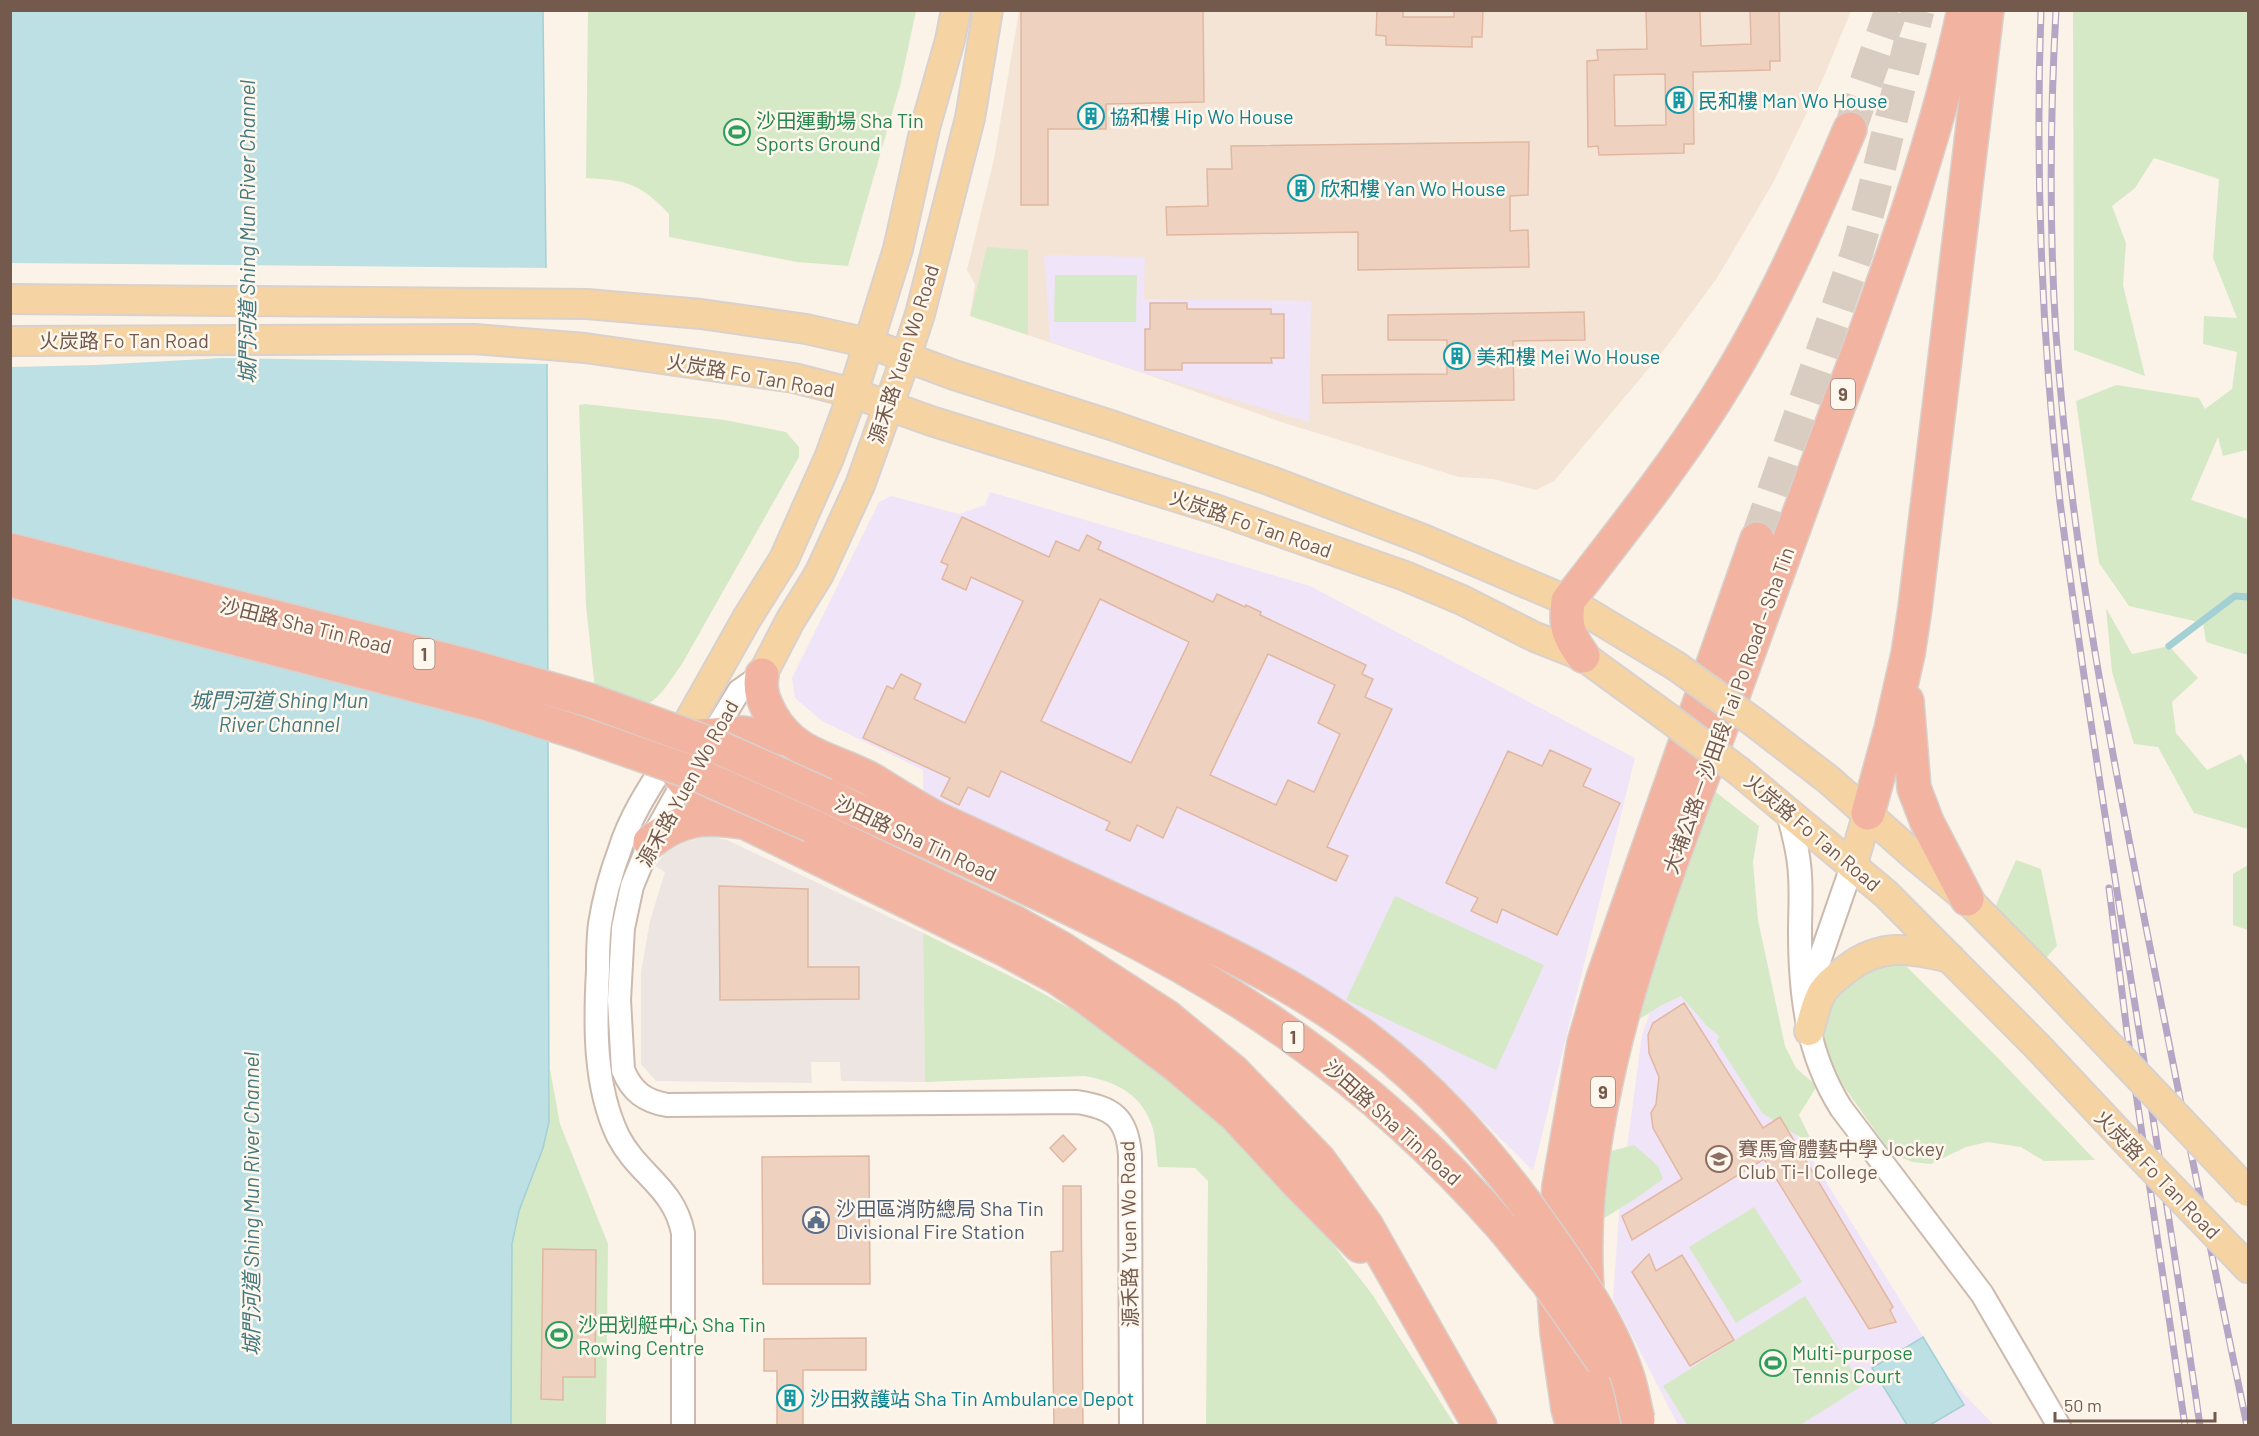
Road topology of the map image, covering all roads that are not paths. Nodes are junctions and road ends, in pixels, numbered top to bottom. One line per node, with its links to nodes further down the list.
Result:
1 (956, 10): 8 (main road, 源禾路 Yuen Wo Road)
2 (988, 10): 9 (main road, 源禾路 Yuen Wo Road)
3 (1964, 10): 39 (highway, 大埔公路－沙田段 Tai Po Road – Sha Tin / 9)
4 (1987, 10): 17 (highway)
5 (1850, 129): 15 (highway)
6 (10, 299): 8 (main road, 火炭路 Fo Tan Road)
7 (10, 341): 10 (main road, 火炭路 Fo Tan Road)
8 (868, 343): 9 (main road, 火炭路 Fo Tan Road); 10 (main road, 源禾路 Yuen Wo Road)
9 (906, 357): 11 (main road, 源禾路 Yuen Wo Road); 15 (main road, 火炭路 Fo Tan Road)
10 (853, 393): 11 (main road, 火炭路 Fo Tan Road); 21 (main road, 源禾路 Yuen Wo Road)
11 (888, 407): 16 (main road, 火炭路 Fo Tan Road); 18 (main road, 源禾路 Yuen Wo Road)
12 (1757, 538): 38 (highway, 大埔公路－沙田段 Tai Po Road – Sha Tin / 9)
13 (10, 550): 34 (highway, 沙田路 Sha Tin Road / 1, bridge)
14 (10, 580): 26 (highway, 沙田路 Sha Tin Road / 1, bridge)
15 (1569, 601): 16 (highway); 24 (main road, 火炭路 Fo Tan Road, bridge)
16 (1583, 656): 23 (main road, 火炭路 Fo Tan Road, bridge)
17 (1905, 670): 24 (highway); 29 (highway)
18 (762, 675): 19 (street, 源禾路 Yuen Wo Road); 20 (highway)
19 (713, 734): 20 (highway); 21 (highway); 21 (street, 源禾路 Yuen Wo Road)
20 (788, 739): 22 (highway)
21 (677, 759): 25 (highway); 27 (street, 源禾路 Yuen Wo Road); 35 (street, 源禾路 Yuen Wo Road)
22 (838, 766): 26 (highway); 34 (highway, bridge)
23 (1787, 810): 28 (main road, 火炭路 Fo Tan Road); 31 (street)
24 (1868, 813): 28 (main road); 29 (main road, 火炭路 Fo Tan Road)
25 (743, 822): 26 (highway); 27 (highway)
26 (800, 835): 37 (highway, 沙田路 Sha Tin Road / 1)
27 (650, 842): 36 (street, 源禾路 Yuen Wo Road)
28 (1852, 866): 30 (main road, 火炭路 Fo Tan Road); 31 (street)
29 (1967, 899): 32 (main road, 火炭路 Fo Tan Road, bridge)
30 (1950, 958): 31 (main road); 33 (main road, 火炭路 Fo Tan Road, bridge)
31 (1806, 1018): 40 (street)
32 (2248, 1192)
33 (2240, 1260)
34 (1639, 1423)
35 (682, 1425)
36 (1131, 1425)
37 (1480, 1425)
38 (1573, 1425)
39 (1604, 1425)
40 (2060, 1425)

